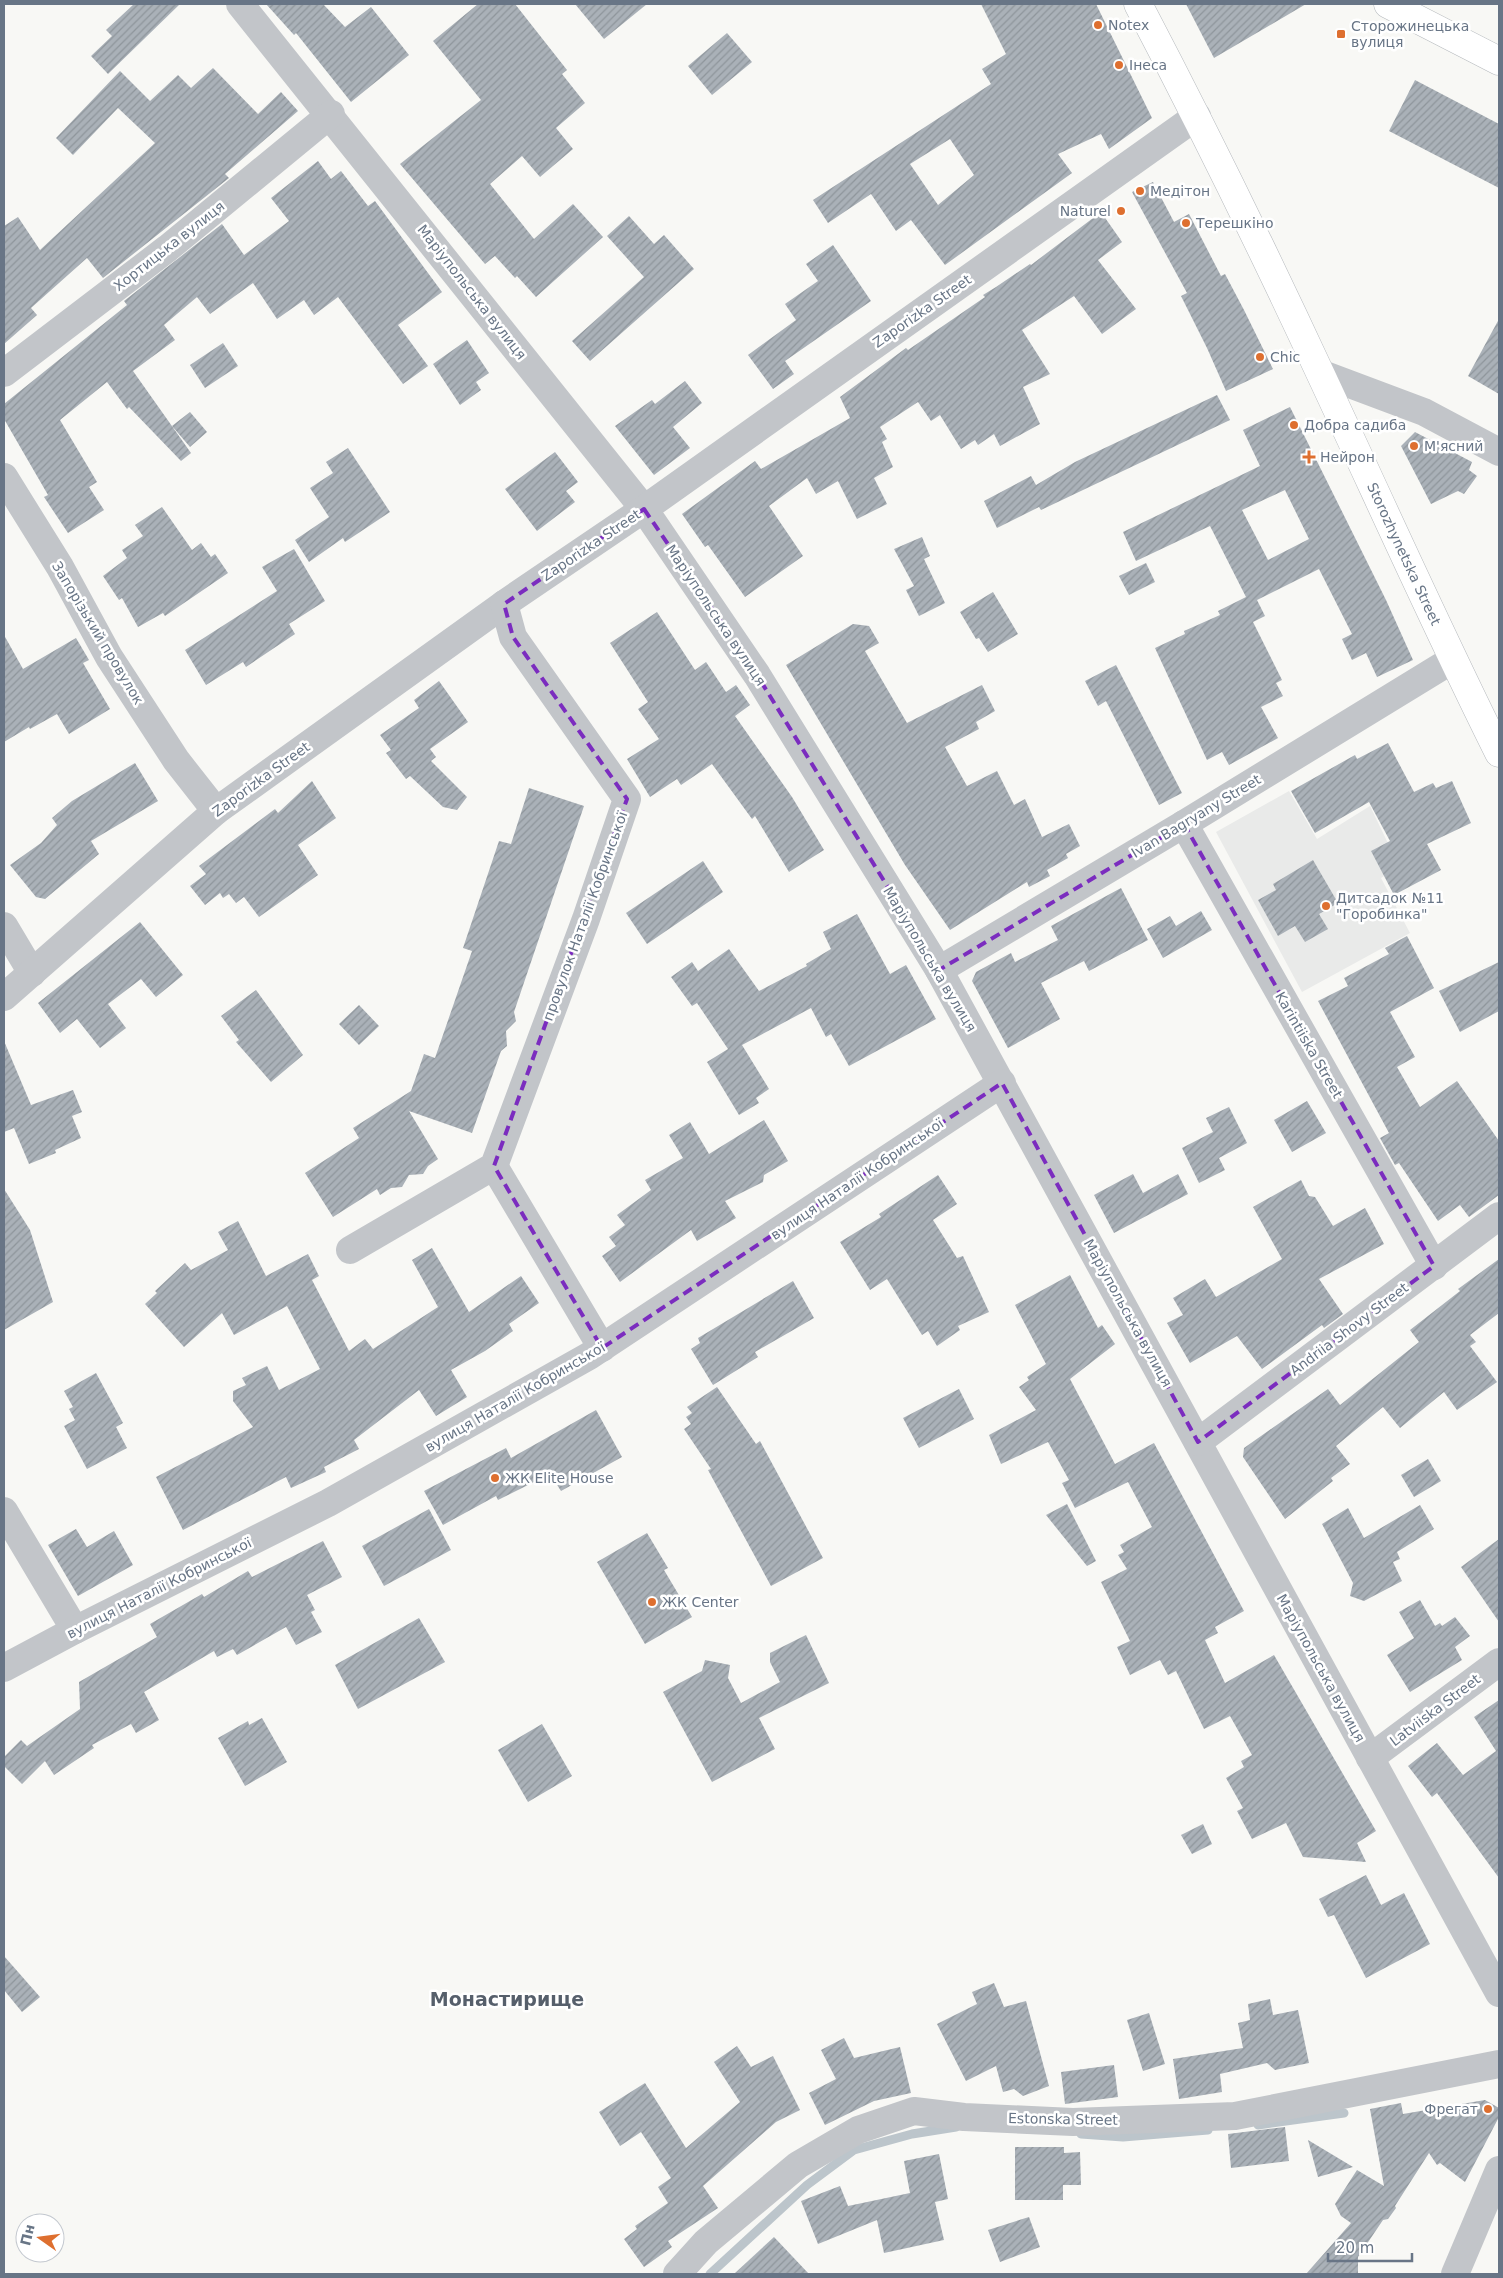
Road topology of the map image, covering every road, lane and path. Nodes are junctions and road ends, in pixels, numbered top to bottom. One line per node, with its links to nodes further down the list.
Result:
1 (240, 4): 5 (street, Маріупольська вулиця)
2 (1138, 4): 6 (main road, Storozhynetska Street)
3 (1388, 4): 4 (main road)
4 (1499, 61)
5 (331, 114): 7 (street, Хортицька вулиця); 11 (street, Маріупольська вулиця)
6 (1197, 116): 8 (main road, Storozhynetska Street); 11 (street, Zaporizka Street)
7 (4, 373)
8 (1320, 373): 9 (street); 13 (main road, Storozhynetska Street)
9 (1499, 452)
10 (4, 477): 15 (street, Запорізький провулок)
11 (644, 509): 12 (street, Zaporizka Street); 18 (street, Маріупольська вулиця)
12 (504, 604): 15 (street, Zaporizka Street); 22 (street, провулок Наталії Кобринської)
13 (1452, 660): 14 (main road, Storozhynetska Street); 16 (street, Ivan Bagryany Street)
14 (1499, 754)
15 (216, 811): 19 (street, Zaporizka Street)
16 (1184, 824): 18 (street, Ivan Bagryany Street); 25 (street, Karintiiska Street)
17 (4, 926): 19 (street)
18 (939, 970): 21 (street, Маріупольська вулиця)
19 (32, 973): 20 (street, Zaporizka Street)
20 (4, 997)
21 (1002, 1083): 26 (street, вулиця Наталії Кобринської); 27 (street, Маріупольська вулиця)
22 (494, 1166): 24 (street); 26 (street)
23 (1499, 1216): 25 (street, Andriia Shovy Street)
24 (350, 1250)
25 (1434, 1266): 27 (street, Andriia Shovy Street)
26 (602, 1348): 29 (street, вулиця Наталії Кобринської)
27 (1198, 1442): 32 (street, Маріупольська вулиця)
28 (4, 1511): 29 (street)
29 (75, 1630): 31 (street, вулиця Наталії Кобринської)
30 (1499, 1662): 32 (street, Latviiska Street)
31 (4, 1668)
32 (1370, 1758): 33 (street, Маріупольська вулиця)
33 (1499, 1993)
34 (1499, 2064): 36 (street, Estonska Street)
35 (1499, 2170): 37 (street)
36 (677, 2274)
37 (1455, 2274)

